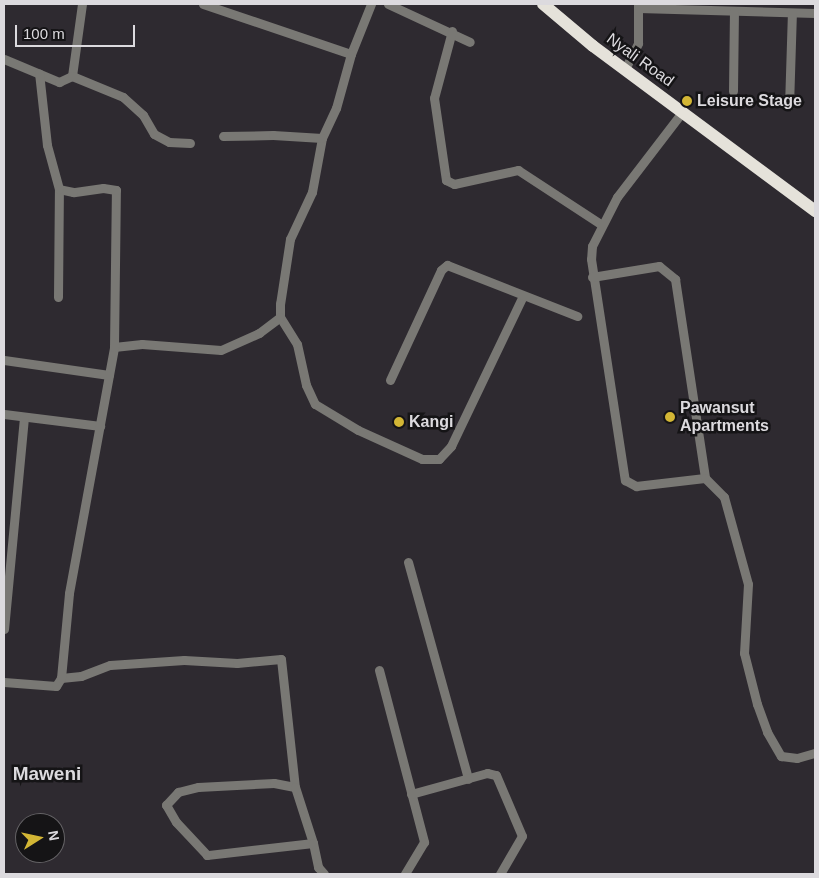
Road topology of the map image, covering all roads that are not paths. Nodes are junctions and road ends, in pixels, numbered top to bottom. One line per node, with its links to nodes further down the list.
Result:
1 (82, 4): 18 (street)
2 (203, 4): 14 (street)
3 (370, 4): 14 (street)
4 (388, 4): 12 (street)
5 (543, 4): 16 (highway, Nyali Road)
6 (638, 6): 7 (street); 16 (street)
7 (699, 7): 9 (street)
8 (758, 8): 9 (street); 10 (street)
9 (734, 11): 19 (street)
10 (792, 13): 11 (street); 20 (street)
11 (815, 13)
12 (452, 31): 13 (street); 27 (street)
13 (470, 42)
14 (351, 54): 23 (street)
15 (4, 60): 17 (street)
16 (626, 69): 21 (highway, Nyali Road)
17 (39, 73): 18 (street); 25 (street)
18 (72, 76): 24 (street)
19 (733, 90)
20 (789, 106)
21 (682, 111): 26 (highway, Nyali Road); 27 (street)
22 (223, 136): 23 (street)
23 (322, 138): 32 (street)
24 (190, 143)
25 (59, 189): 30 (street); 33 (street)
26 (815, 211)
27 (602, 225): 28 (street)
28 (592, 277): 40 (street); 40 (street)
29 (523, 296): 31 (street); 32 (street); 36 (street)
30 (58, 297)
31 (577, 316)
32 (280, 317): 33 (street)
33 (114, 346): 35 (street)
34 (4, 360): 35 (street)
35 (109, 375): 39 (street)
36 (390, 380)
37 (4, 414): 38 (street)
38 (24, 417): 39 (street); 42 (street)
39 (100, 426): 44 (street)
40 (705, 478): 46 (street)
41 (408, 562): 47 (street)
42 (4, 629)
43 (379, 670): 49 (street)
44 (61, 678): 45 (street); 48 (street)
45 (4, 682)
46 (815, 753)
47 (468, 779): 49 (street); 53 (street)
48 (295, 787): 50 (street); 50 (street)
49 (411, 794): 52 (street)
50 (313, 843): 51 (street)
51 (324, 874)
52 (405, 874)
53 (500, 874)

